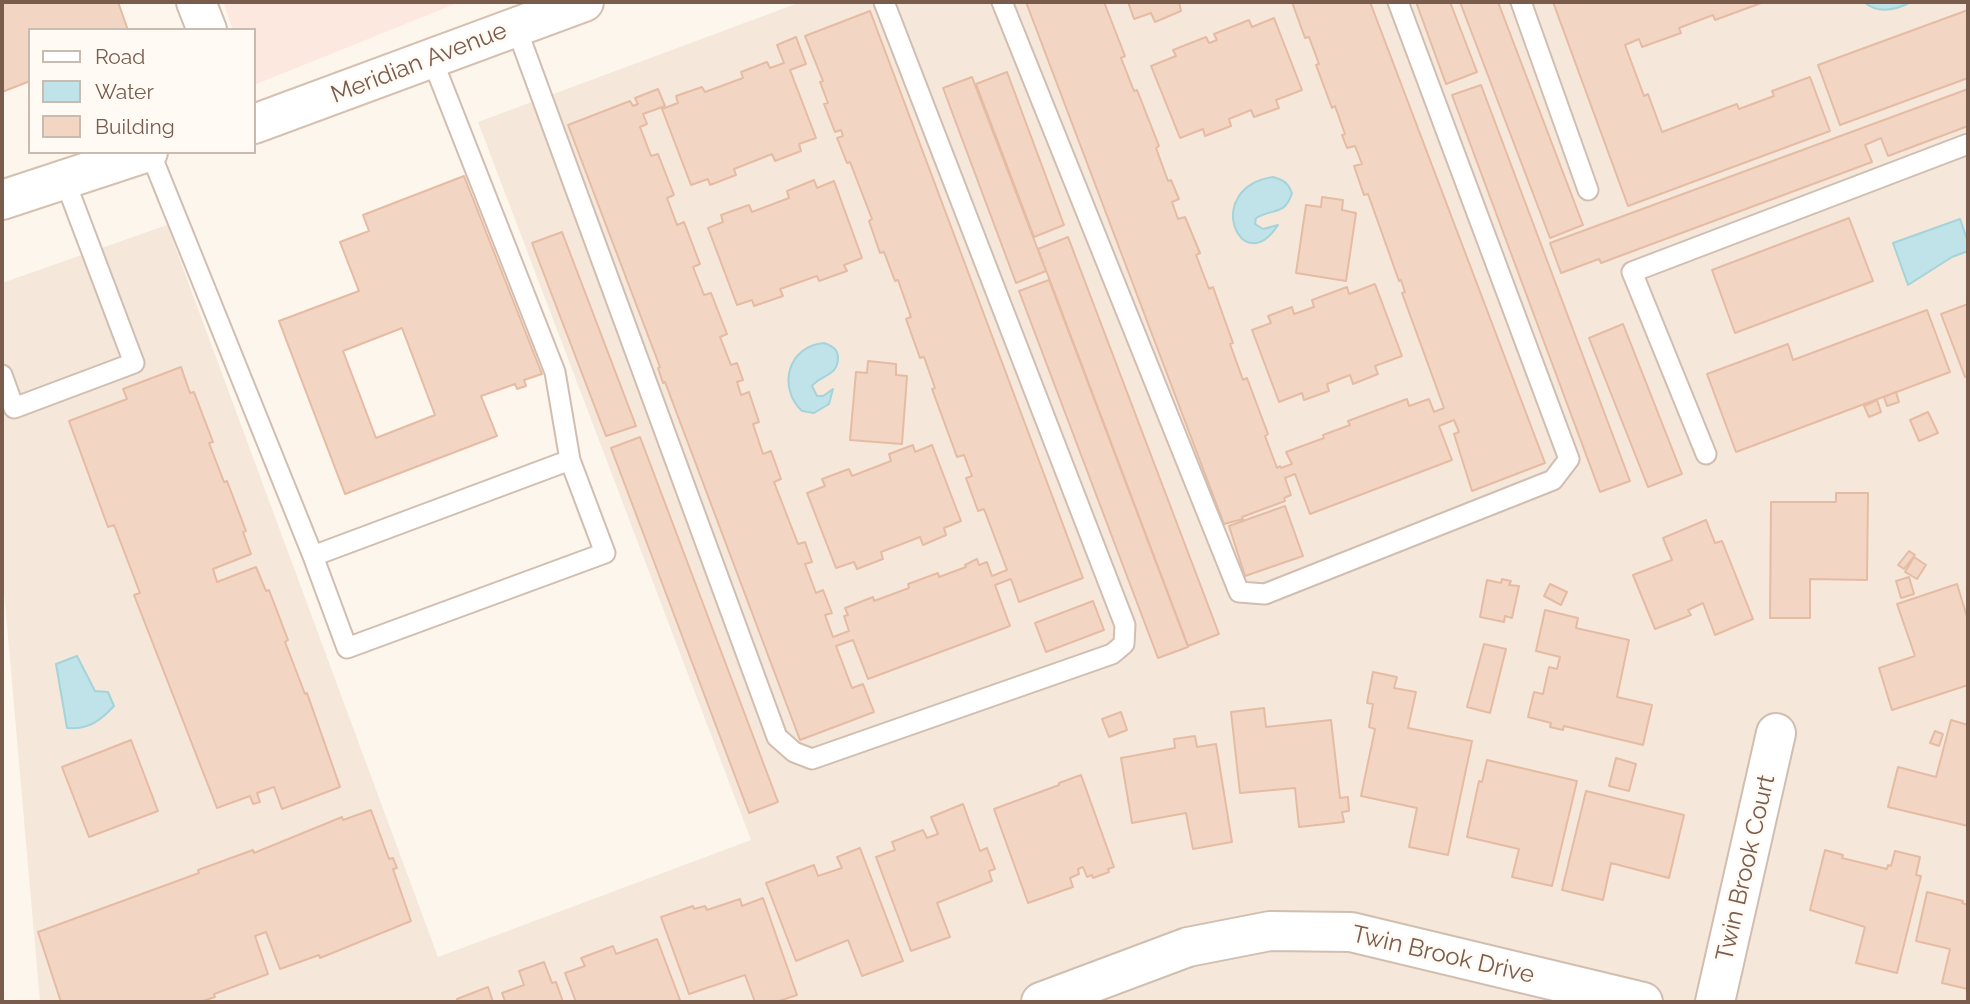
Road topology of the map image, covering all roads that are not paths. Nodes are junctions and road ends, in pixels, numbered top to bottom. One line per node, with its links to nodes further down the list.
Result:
1 (196, 2): 8 (street)
2 (584, 2): 7 (street, Meridian Avenue)
3 (884, 2): 7 (lane)
4 (1002, 2): 5 (lane)
5 (1398, 2)
6 (1521, 2): 15 (lane)
7 (516, 27): 9 (street, Meridian Avenue)
8 (206, 28)
9 (432, 59): 10 (street, Meridian Avenue); 19 (lane)
10 (256, 123)
11 (1968, 144): 18 (lane)
12 (142, 154): 14 (street)
13 (150, 154): 20 (lane)
14 (64, 178): 16 (street); 17 (lane)
15 (1588, 190)
16 (2, 200)
17 (2, 376)
18 (1706, 454)
19 (570, 460): 20 (lane); 20 (lane)
20 (313, 556)
21 (1776, 733): 24 (street, Twin Brook Court)
22 (1041, 1002): 23 (street, Twin Brook Drive)
23 (1643, 1002)
24 (1715, 1002)

